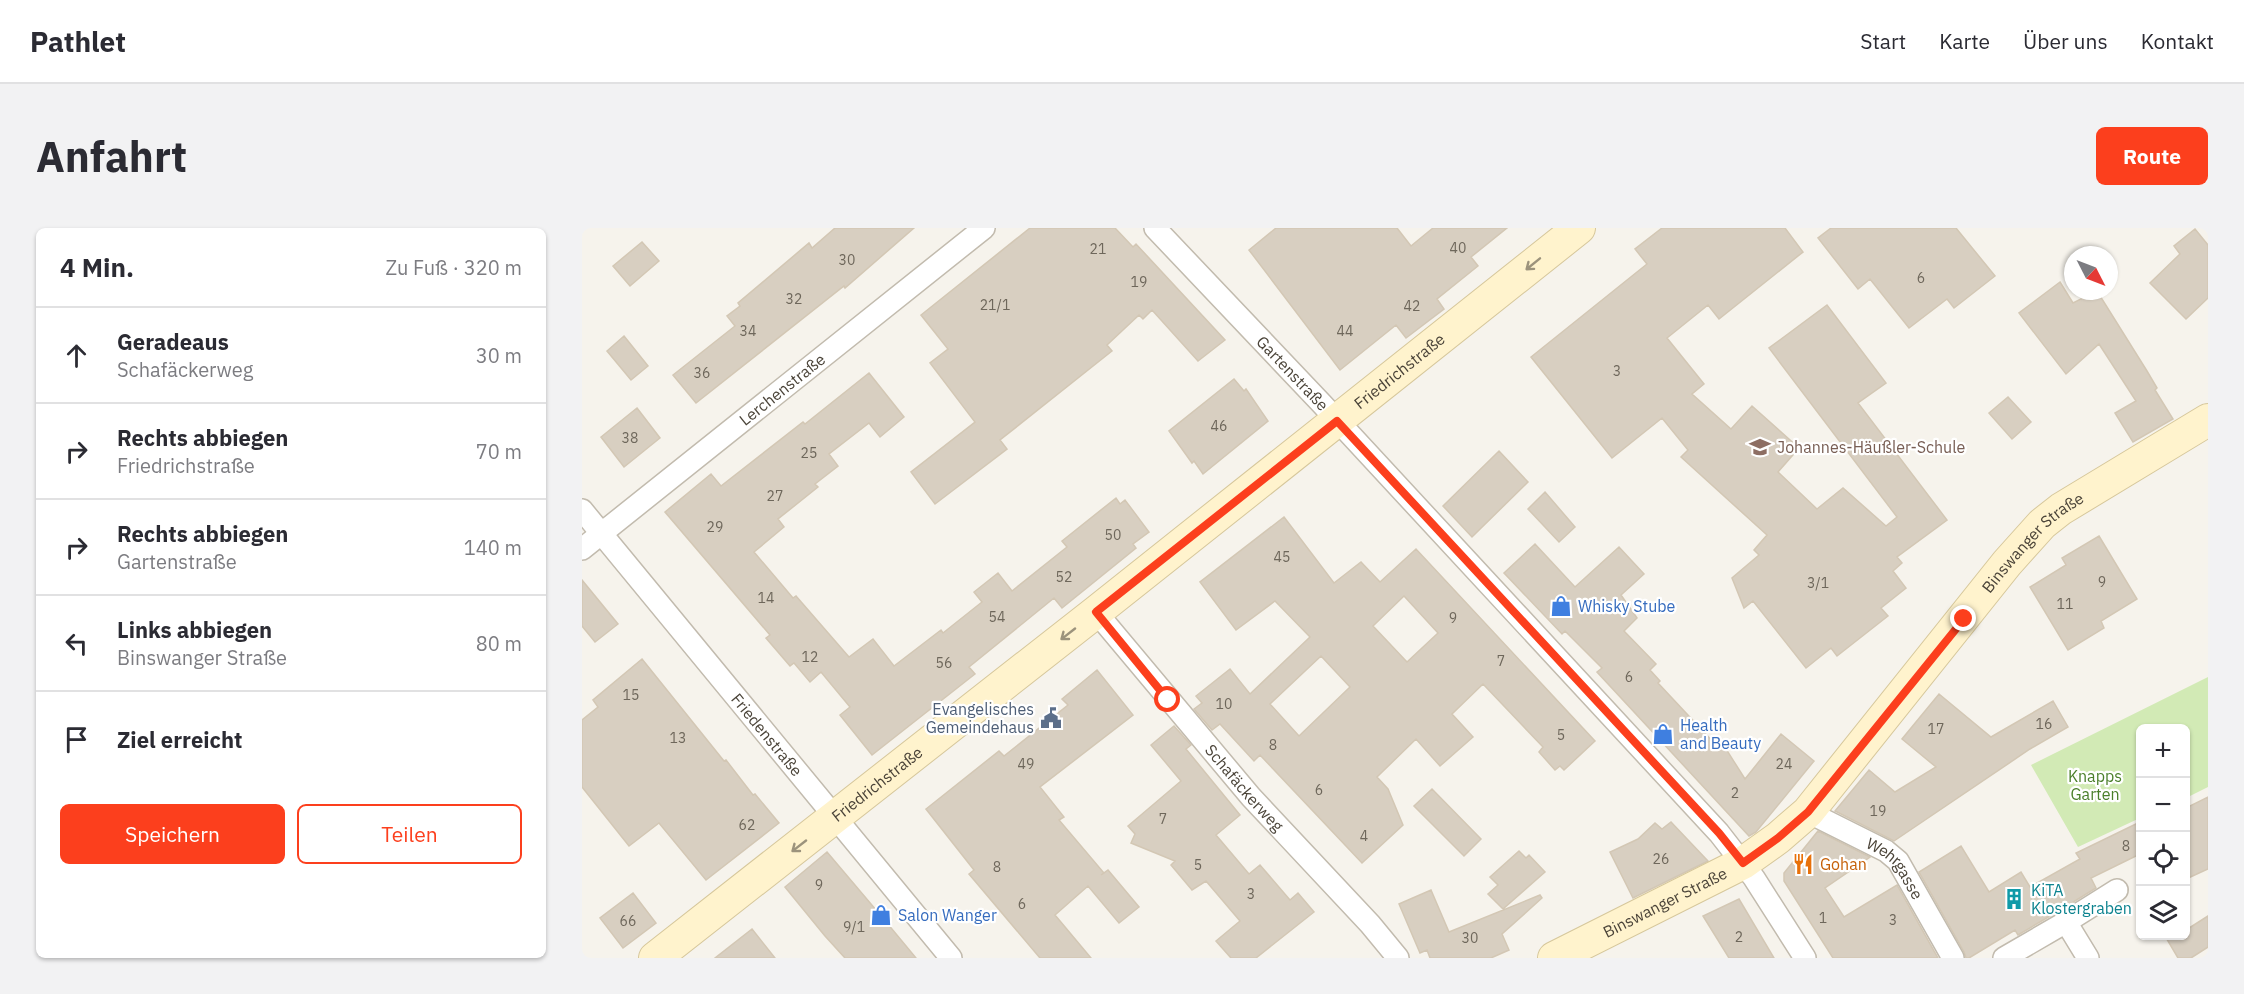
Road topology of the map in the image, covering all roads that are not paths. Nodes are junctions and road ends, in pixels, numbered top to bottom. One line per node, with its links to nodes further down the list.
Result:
1 (984, 228): 7 (street, Lerchenstraße)
2 (1155, 228): 5 (street, Gartenstraße)
3 (1579, 228): 5 (main road, Friedrichstraße, one-way to 5)
4 (2208, 420): 10 (main road, Binswanger Straße)
5 (1337, 421): 9 (main road, Friedrichstraße); 12 (street, Gartenstraße)
6 (582, 510): 7 (street, Friedenstraße)
7 (602, 534): 8 (street, Lerchenstraße); 11 (street, Friedenstraße)
8 (582, 549)
9 (1096, 612): 11 (main road, Friedrichstraße, one-way to 11); 17 (street, Schafäckerweg)
10 (1808, 812): 12 (main road, Binswanger Straße); 20 (street, Wehrgasse)
11 (834, 818): 15 (main road, Friedrichstraße, one-way to 15); 16 (street, Friedenstraße)
12 (1743, 863): 18 (main road, Binswanger Straße); 19 (street, Gartenstraße)
13 (2117, 890): 14 (street)
14 (2066, 922): 21 (street); 22 (street)
15 (655, 958)
16 (951, 958)
17 (1398, 958)
18 (1554, 958)
19 (1805, 958)
20 (1953, 958)
21 (2004, 958)
22 (2088, 958)

